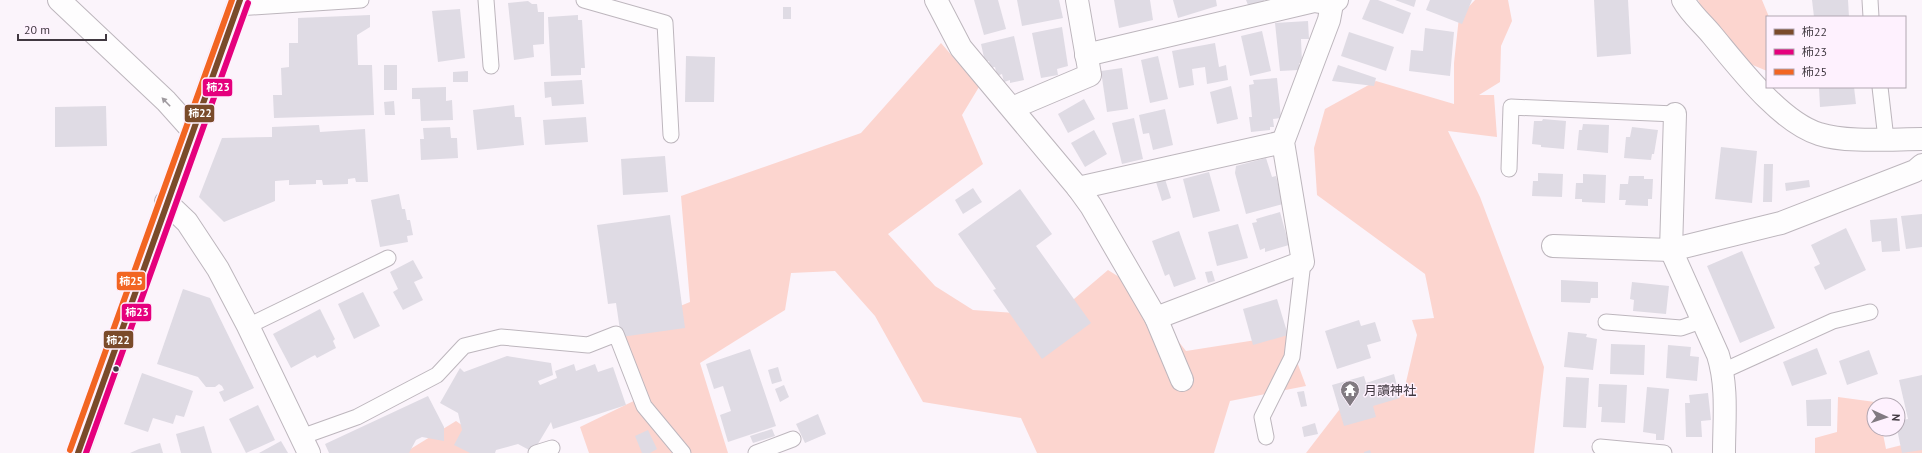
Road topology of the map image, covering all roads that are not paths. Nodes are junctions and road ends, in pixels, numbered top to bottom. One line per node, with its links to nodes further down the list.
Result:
1 (59, 0): 17 (street, one-way to 1)
2 (361, 0): 10 (lane)
3 (486, 0): 13 (lane)
4 (584, 0): 18 (lane)
5 (936, 0): 15 (street)
6 (1077, 0): 12 (street)
7 (1683, 0): 19 (street)
8 (1870, 0): 11 (lane)
9 (1335, 2): 12 (street); 21 (street)
10 (239, 4): 17 (main road)
11 (1872, 16)
12 (1086, 55): 15 (street)
13 (491, 66)
14 (1880, 88): 19 (lane)
15 (1012, 108): 24 (street)
16 (1675, 114): 23 (lane); 27 (street)
17 (192, 130): 25 (main road)
18 (671, 135)
19 (1886, 139): 20 (street)
20 (1922, 139)
21 (1283, 142): 24 (street); 29 (street)
22 (1922, 165): 27 (street)
23 (1509, 169)
24 (1078, 188): 31 (street)
25 (166, 202): 34 (street); 42 (main road)
26 (1554, 246): 27 (street)
27 (1671, 250): 32 (street)
28 (388, 258): 34 (lane)
29 (1303, 262): 31 (street); 37 (lane)
30 (1870, 312): 35 (lane)
31 (1156, 318): 36 (street)
32 (1701, 321): 33 (lane); 35 (street)
33 (1606, 322)
34 (248, 326): 39 (street)
35 (1723, 371): 47 (street)
36 (1182, 380)
37 (1266, 437)
38 (793, 439): 45 (lane)
39 (305, 445): 44 (lane)
40 (1600, 447): 46 (lane)
41 (552, 448): 43 (lane)
42 (78, 453)
43 (536, 453)
44 (683, 453)
45 (756, 453)
46 (1664, 453)
47 (1724, 453)

